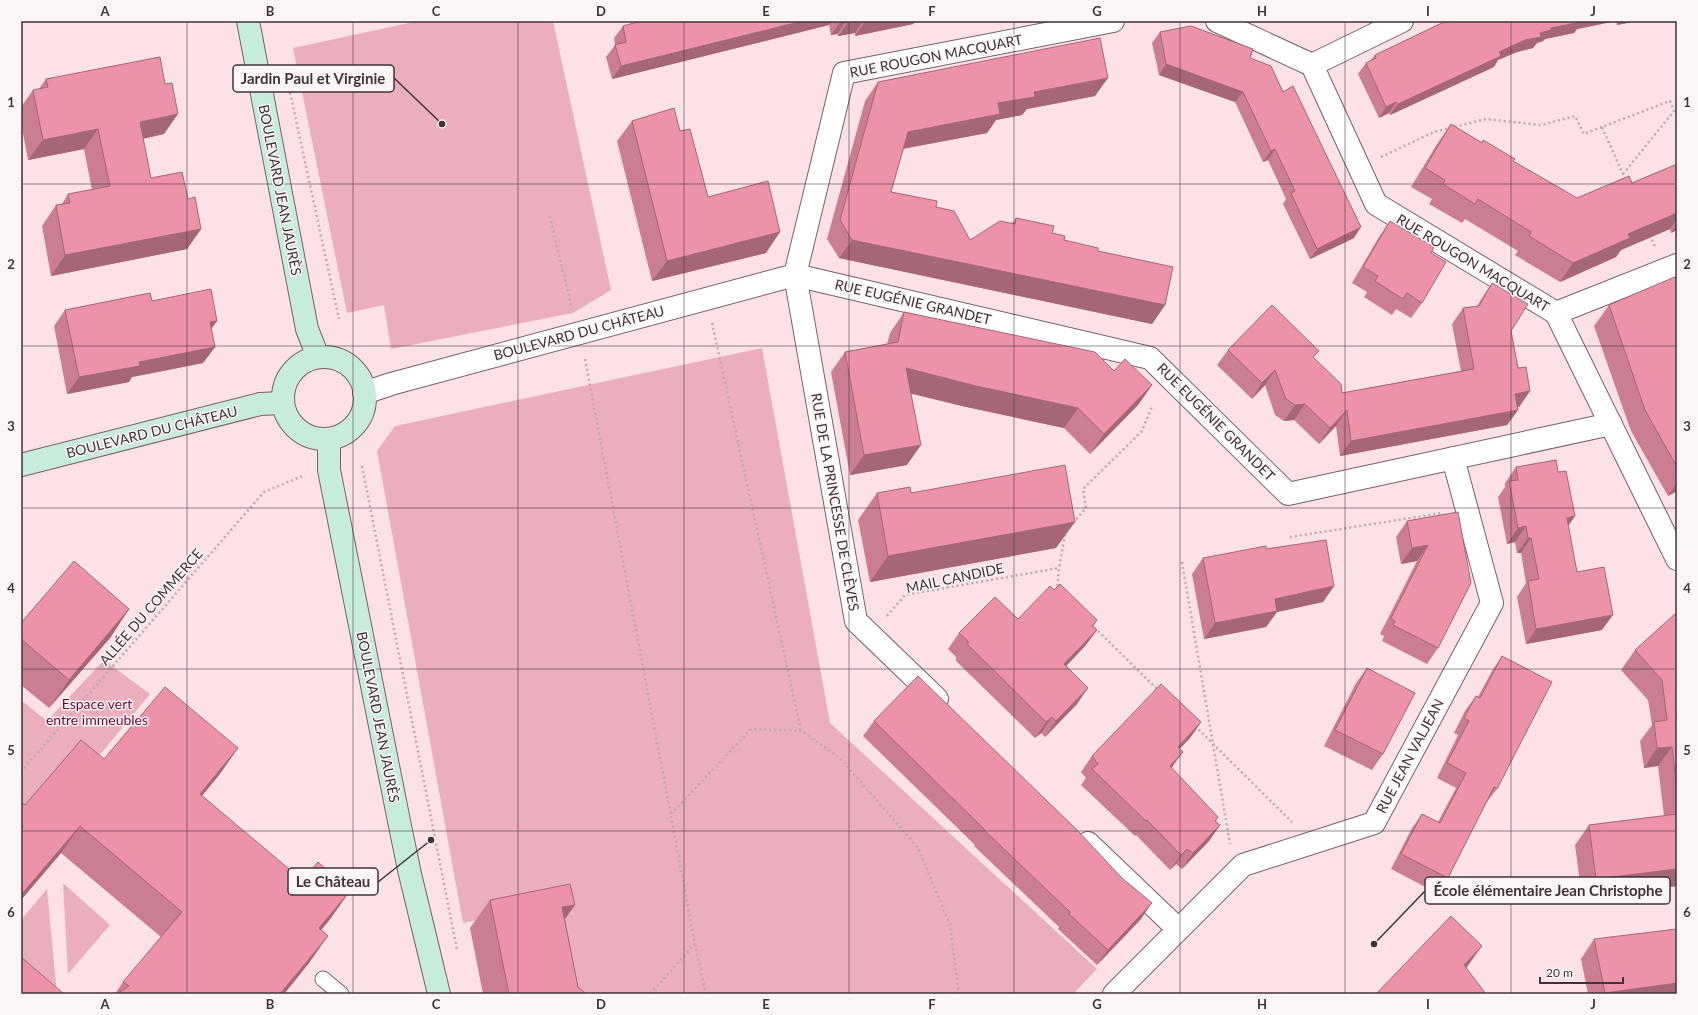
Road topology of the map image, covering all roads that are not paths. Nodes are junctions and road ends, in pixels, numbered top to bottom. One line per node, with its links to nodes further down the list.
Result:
1 (248, 21): 9 (street, BOULEVARD JEAN JAURÈS)
2 (1113, 21): 7 (street, RUE ROUGON MACQUART)
3 (1217, 21): 5 (street)
4 (1402, 21): 5 (street)
5 (1312, 65): 8 (street, RUE ROUGON MACQUART)
6 (1671, 267): 8 (street)
7 (795, 275): 10 (street, BOULEVARD DU CHÂTEAU); 14 (street, RUE EUGÉNIE GRANDET); 17 (street, RUE DE LA PRINCESSE DE CLÈVES)
8 (1556, 313): 12 (street, RUE ROUGON MACQUART)
9 (318, 357): 10 (street); 11 (street)
10 (364, 393): 13 (street)
11 (283, 403): 13 (street); 15 (street, BOULEVARD DU CHÂTEAU)
12 (1611, 424): 14 (street, RUE EUGÉNIE GRANDET); 16 (street, RUE ROUGON MACQUART)
13 (329, 439): 22 (street, BOULEVARD JEAN JAURÈS)
14 (1453, 458): 19 (street, RUE JEAN VALJEAN)
15 (21, 464)
16 (1677, 559)
17 (951, 712)
18 (1071, 827): 19 (street)
19 (1178, 929): 23 (street, RUE JEAN VALJEAN)
20 (323, 979): 21 (lane)
21 (341, 994)
22 (439, 994)
23 (1114, 994)

